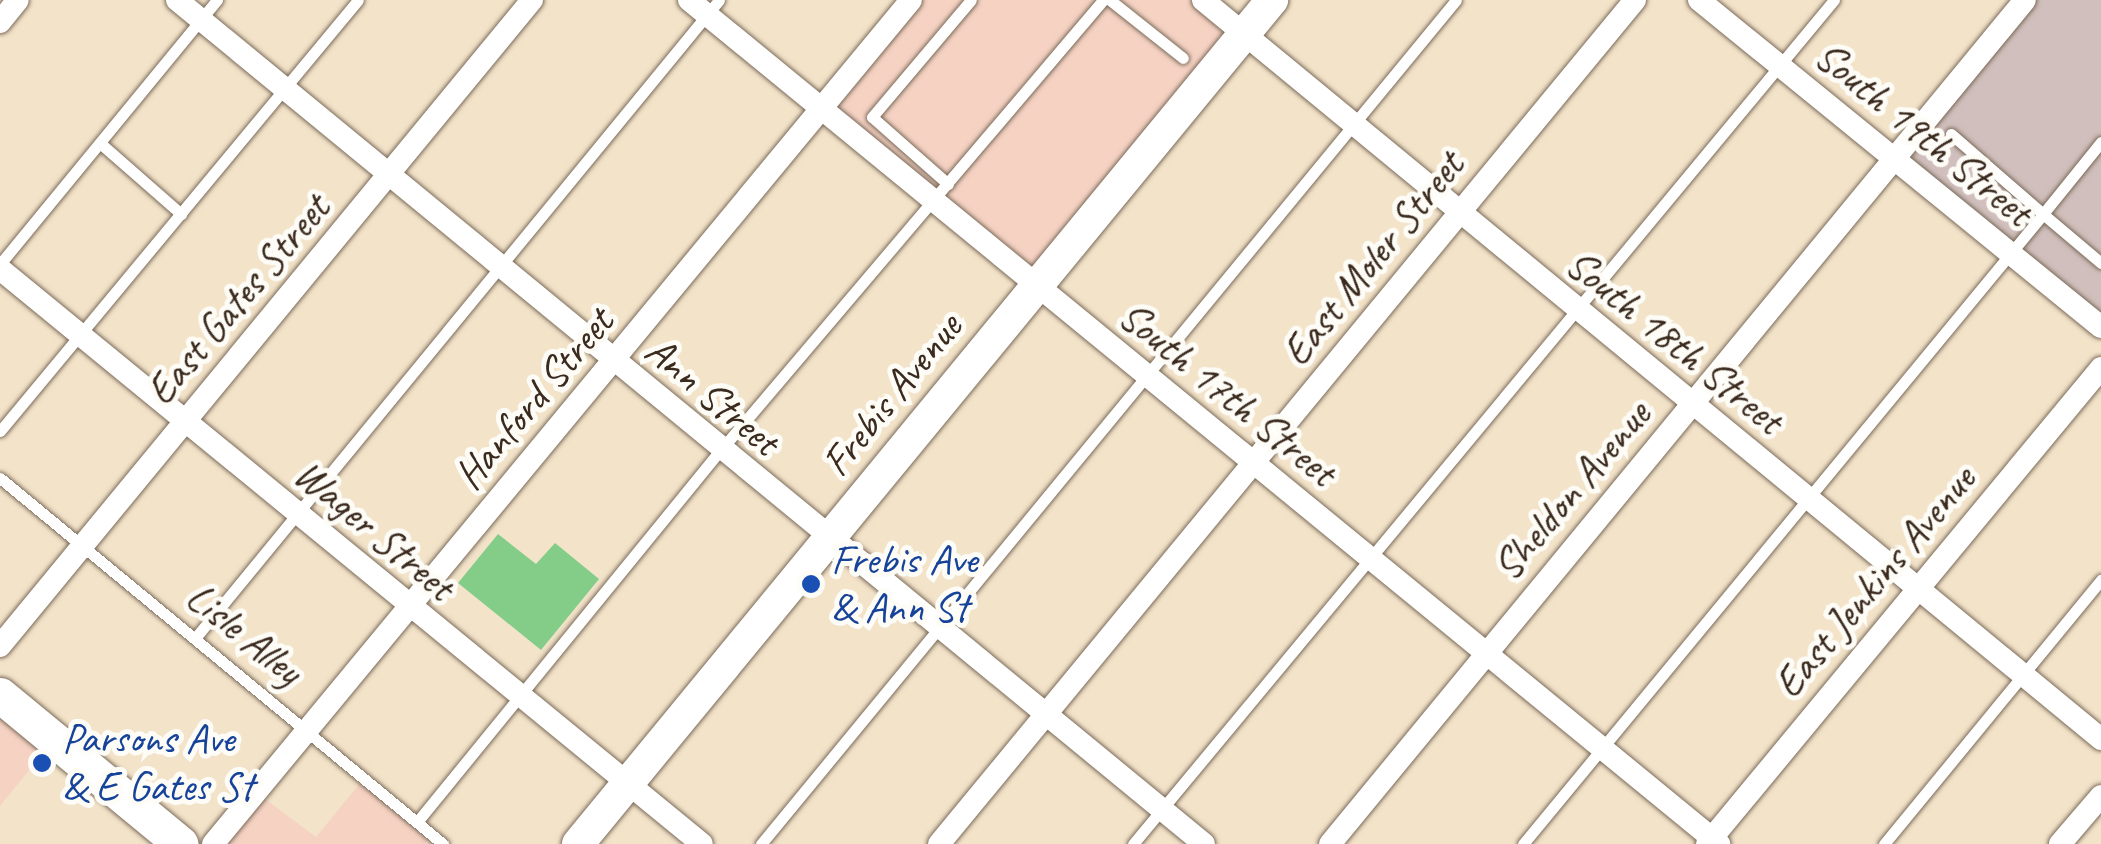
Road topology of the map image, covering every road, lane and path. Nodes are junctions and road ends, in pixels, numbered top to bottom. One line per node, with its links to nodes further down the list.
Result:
1 (18, 0): 18 (street)
2 (177, 0): 17 (street, Ann Street)
3 (216, 0): 17 (lane)
4 (358, 0): 22 (lane)
5 (532, 0): 29 (street, East Gates Street)
6 (911, 0): 23 (street, Hanford Street)
7 (971, 0): 30 (lane)
8 (1107, 0): 20 (lane); 30 (lane)
9 (1204, 0): 19 (street, South 18th Street)
10 (1272, 0): 19 (main road, Frebis Avenue)
11 (1456, 0): 24 (lane)
12 (1635, 0): 33 (street, East Moler Street)
13 (1699, 0): 21 (street, South 19th Street)
14 (1834, 0): 21 (lane)
15 (2025, 0): 28 (street, Sheldon Avenue)
16 (705, 5): 23 (street, South 17th Street); 37 (lane)
17 (200, 19): 22 (street, Ann Street); 27 (lane)
18 (0, 22)
19 (1244, 33): 24 (street, South 18th Street); 39 (main road, Frebis Avenue)
20 (1183, 58)
21 (1778, 66): 28 (street, South 19th Street); 40 (lane)
22 (286, 90): 29 (street, Ann Street); 32 (lane)
23 (821, 109): 31 (street, South 17th Street); 43 (street, Hanford Street)
24 (1352, 128): 33 (street, South 18th Street); 45 (lane)
25 (1952, 134): 34 (lane)
26 (2101, 142): 34 (lane)
27 (100, 143): 32 (lane); 38 (lane)
28 (1894, 160): 35 (street, South 19th Street); 46 (street, Sheldon Avenue)
29 (389, 175): 37 (street, Ann Street); 47 (street, East Gates Street)
30 (948, 184): 31 (lane)
31 (932, 203): 39 (street, South 17th Street); 49 (lane)
32 (181, 214): 42 (lane)
33 (1458, 214): 40 (street, South 18th Street); 50 (street, East Moler Street)
34 (2043, 214): 35 (lane); 36 (lane)
35 (2011, 253): 41 (street, South 19th Street); 52 (lane)
36 (2101, 263)
37 (499, 266): 43 (street, Ann Street); 53 (lane)
38 (0, 267): 42 (street, Wager Street)
39 (1036, 288): 45 (street, South 17th Street); 54 (main road, Frebis Avenue)
40 (1575, 310): 46 (street, South 18th Street); 56 (lane)
41 (2101, 326)
42 (80, 335): 47 (street, Wager Street); 48 (lane)
43 (612, 362): 49 (street, Ann Street); 59 (street, Hanford Street)
44 (2101, 368): 58 (street, East Jenkins Avenue)
45 (1146, 378): 50 (street, South 17th Street); 60 (lane)
46 (1692, 406): 52 (street, South 18th Street); 63 (street, Sheldon Avenue)
47 (186, 422): 53 (street, Wager Street); 55 (street, East Gates Street)
48 (0, 431)
49 (718, 452): 54 (street, Ann Street); 66 (lane)
50 (1253, 464): 56 (street, South 17th Street); 67 (street, East Moler Street)
51 (0, 478): 55 (lane, Lisle Alley)
52 (1808, 501): 58 (street, South 18th Street); 70 (lane)
53 (296, 514): 59 (street, Wager Street); 61 (lane)
54 (829, 539): 60 (street, Ann Street); 71 (main road, Frebis Avenue)
55 (83, 546): 61 (lane, Lisle Alley); 62 (street, East Gates Street)
56 (1370, 558): 63 (street, South 17th Street); 73 (lane)
57 (2101, 580): 64 (lane)
58 (1918, 590): 64 (street, South 18th Street); 75 (street, East Jenkins Avenue)
59 (409, 609): 66 (street, Wager Street); 68 (street, Hanford Street)
60 (938, 630): 67 (street, Ann Street); 81 (lane)
61 (196, 637): 68 (lane, Lisle Alley)
62 (0, 646)
63 (1487, 654): 70 (street, South 17th Street); 85 (street, Sheldon Avenue)
64 (2023, 676): 69 (street, South 18th Street); 87 (lane)
65 (0, 695): 76 (main road)
66 (517, 698): 71 (street, Wager Street); 74 (lane)
67 (1044, 716): 73 (street, Ann Street); 82 (street, East Moler Street)
68 (309, 728): 74 (lane, Lisle Alley); 77 (street, Hanford Street)
69 (2101, 739)
70 (1602, 748): 75 (street, South 17th Street); 86 (lane)
71 (627, 784): 79 (main road, Frebis Avenue); 80 (street, Wager Street)
72 (2101, 796): 88 (street)
73 (1161, 810): 83 (lane); 84 (street, Ann Street)
74 (417, 822): 78 (lane, Lisle Alley)
75 (1713, 842)
76 (181, 844)
77 (212, 844)
78 (444, 844)
79 (578, 844)
80 (702, 844)
81 (761, 844)
82 (939, 844)
83 (1133, 844)
84 (1204, 844)
85 (1330, 844)
86 (1522, 844)
87 (1884, 844)
88 (2060, 844)

